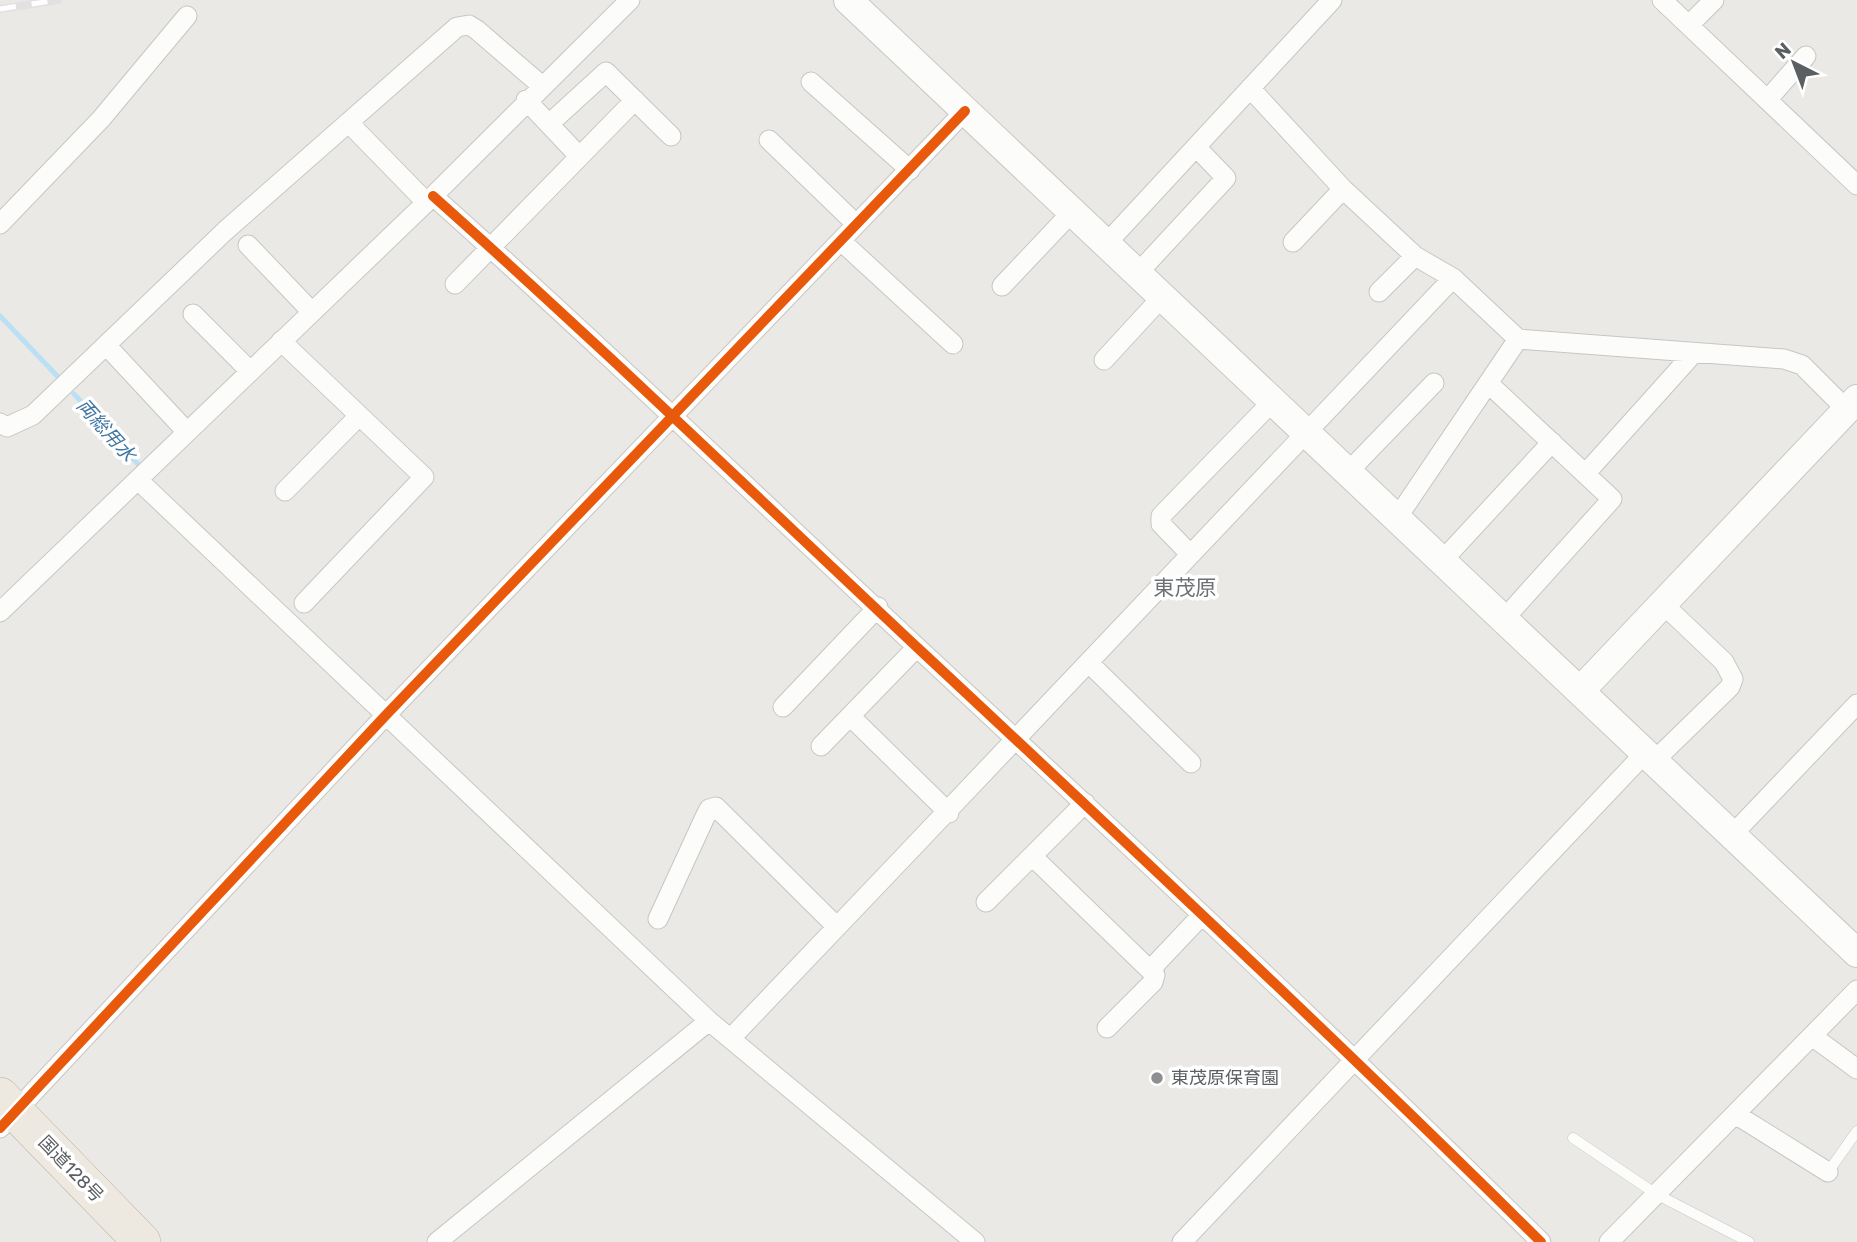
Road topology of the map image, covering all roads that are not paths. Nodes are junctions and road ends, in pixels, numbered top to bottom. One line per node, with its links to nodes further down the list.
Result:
1 (630, 0): 10 (street)
2 (848, 0): 15 (street)
3 (1332, 0): 11 (street)
4 (1662, 0): 7 (street)
5 (1714, 0): 7 (street)
6 (187, 16): 27 (street)
7 (1689, 25): 12 (street)
8 (1807, 56): 12 (street)
9 (811, 82): 22 (street)
10 (542, 86): 13 (street); 16 (street)
11 (1250, 88): 20 (street); 24 (street)
12 (1768, 99): 23 (street)
13 (526, 100): 17 (street); 25 (street)
14 (635, 100): 17 (street); 18 (street); 21 (street)
15 (965, 111): 22 (street); 26 (street)
16 (349, 124): 25 (street); 46 (street)
17 (549, 124): 21 (street)
18 (671, 136)
19 (769, 139): 28 (street)
20 (1197, 148): 31 (street); 35 (street)
21 (579, 156): 33 (street)
22 (910, 170): 28 (street)
23 (1857, 185)
24 (1343, 189): 30 (street); 34 (street)
25 (429, 199): 33 (street); 41 (street)
26 (1072, 212): 31 (street); 38 (street)
27 (0, 224)
28 (856, 225): 29 (street)
29 (841, 240): 45 (street); 55 (street)
30 (1293, 242)
31 (1105, 244): 35 (street)
32 (248, 245): 41 (street)
33 (490, 247): 37 (street); 55 (street)
34 (1415, 256): 36 (street); 39 (street)
35 (1137, 274): 40 (street)
36 (1454, 278): 43 (street); 58 (street)
37 (455, 284)
38 (1002, 286)
39 (1379, 292)
40 (1162, 297): 48 (street); 52 (street)
41 (311, 312): 44 (street)
42 (193, 314): 49 (street)
43 (1518, 340): 47 (street); 51 (street)
44 (281, 341): 49 (street); 54 (street)
45 (953, 344)
46 (106, 345): 56 (street); 57 (street)
47 (1692, 355): 53 (street); 61 (street)
48 (1104, 360)
49 (250, 371): 57 (street)
50 (1434, 383): 60 (street)
51 (1489, 384): 59 (street); 64 (street)
52 (1273, 401): 58 (street); 65 (street)
53 (1852, 404): 68 (street)
54 (359, 416): 63 (street); 67 (street)
55 (675, 416): 69 (street); 77 (street)
56 (0, 423)
57 (187, 432): 62 (street)
58 (1307, 434): 60 (street); 65 (street)
59 (1552, 442): 61 (street); 66 (street)
60 (1348, 472): 64 (street)
61 (1586, 473): 71 (street)
62 (138, 480): 70 (street); 77 (street)
63 (285, 491)
64 (1397, 519): 66 (street)
65 (1191, 554): 73 (street)
66 (1442, 561): 71 (street)
67 (304, 603)
68 (1663, 604): 74 (street); 81 (street)
69 (878, 607): 72 (street); 76 (street)
70 (0, 612)
71 (1504, 619): 74 (street)
72 (917, 647): 78 (street); 79 (street)
73 (1091, 665): 79 (street); 82 (street)
74 (1580, 691): 81 (street)
75 (1857, 704): 85 (street)
76 (783, 707)
77 (386, 715): 94 (street); 100 (street)
78 (851, 717): 80 (street); 84 (street)
79 (1019, 740): 83 (street); 84 (street)
80 (821, 746)
81 (1649, 757): 85 (street); 98 (street)
82 (1191, 763)
83 (1085, 803): 86 (street); 88 (street)
84 (949, 813): 90 (street)
85 (1732, 835): 91 (street)
86 (1032, 856): 87 (street); 92 (street)
87 (986, 902)
88 (1202, 915): 92 (street); 98 (street)
89 (658, 919): 90 (street)
90 (836, 927): 97 (street)
91 (1857, 953)
92 (1150, 970): 95 (street)
93 (1857, 990): 96 (street)
94 (709, 1021): 97 (street); 107 (street)
95 (1107, 1028)
96 (1812, 1036): 99 (street); 101 (street)
97 (731, 1038): 108 (street)
98 (1355, 1058): 109 (street); 110 (street)
99 (1857, 1069)
100 (5, 1112): 106 (highway, 国道128号)
101 (1735, 1114): 104 (street); 105 (street)
102 (1857, 1131): 104 (lane)
103 (1573, 1138): 105 (lane)
104 (1829, 1172)
105 (1656, 1194): 111 (street); 112 (lane)
106 (142, 1242)
107 (437, 1242)
108 (975, 1242)
109 (1182, 1242)
110 (1541, 1242)
111 (1609, 1242)
112 (1749, 1242)

